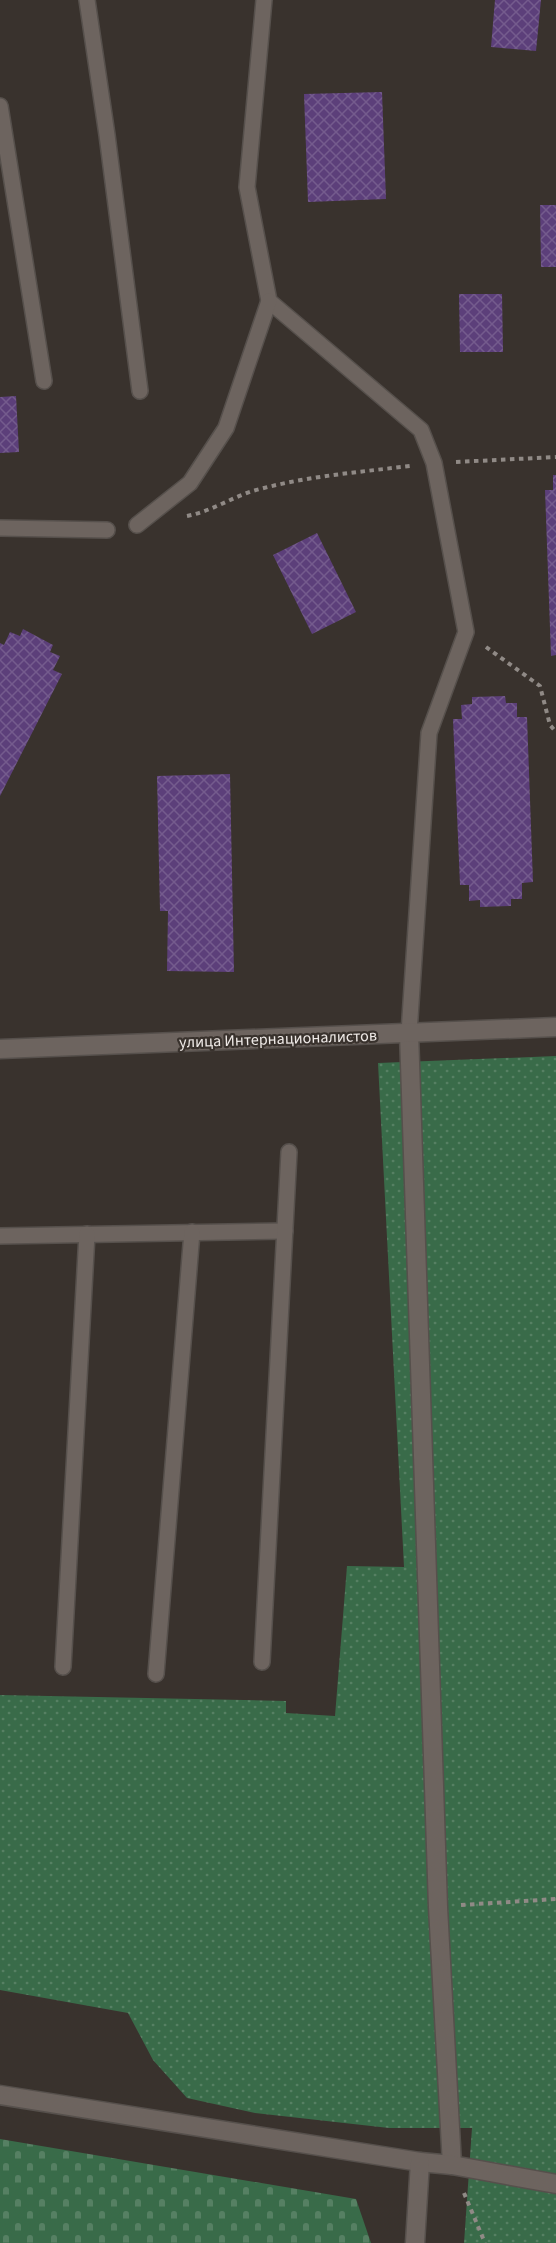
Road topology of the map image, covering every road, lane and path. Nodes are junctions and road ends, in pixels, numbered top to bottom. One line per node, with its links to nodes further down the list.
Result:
1 (87, 0): 6 (lane)
2 (264, 0): 4 (lane)
3 (0, 106): 5 (lane)
4 (269, 301): 8 (lane); 9 (lane)
5 (44, 381)
6 (140, 391)
7 (556, 457): 8 (path)
8 (435, 463): 9 (path); 12 (lane)
9 (138, 525)
10 (0, 528): 11 (lane)
11 (107, 530)
12 (466, 632): 13 (path); 15 (lane)
13 (556, 732)
14 (556, 1027): 15 (street, улица Интернационалистов)
15 (409, 1033): 16 (street, улица Интернационалистов); 26 (street)
16 (0, 1049)
17 (289, 1152): 18 (lane)
18 (285, 1231): 19 (lane); 22 (lane)
19 (192, 1232): 20 (lane); 24 (lane)
20 (87, 1234): 21 (lane); 23 (lane)
21 (0, 1236)
22 (262, 1662)
23 (63, 1667)
24 (156, 1674)
25 (556, 1899): 26 (path)
26 (438, 1907): 29 (street)
27 (0, 2095): 28 (street)
28 (420, 2162): 29 (street); 31 (street)
29 (452, 2165): 30 (street); 32 (path)
30 (556, 2184)
31 (415, 2243)
32 (485, 2243)

